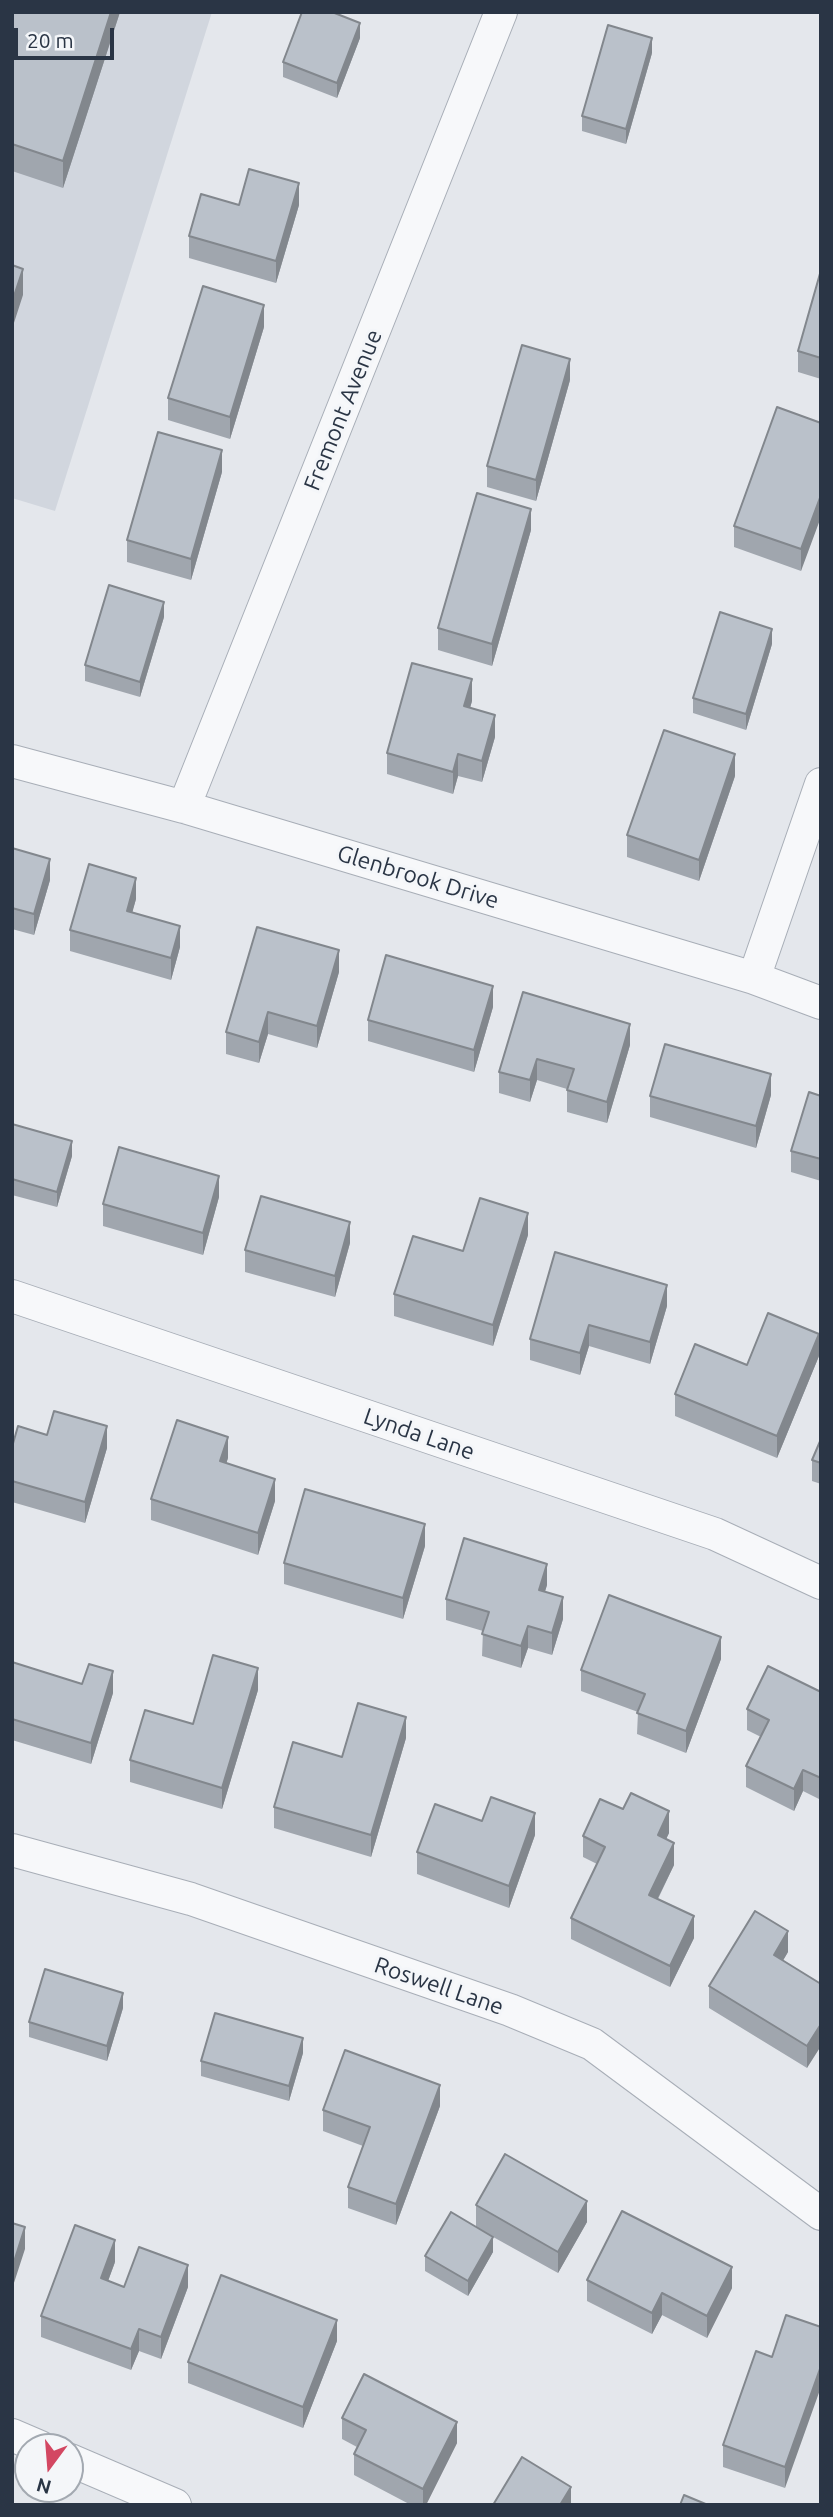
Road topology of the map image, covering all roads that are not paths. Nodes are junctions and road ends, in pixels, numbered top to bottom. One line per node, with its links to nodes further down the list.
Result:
1 (501, 12): 4 (street, Fremont Avenue)
2 (12, 761): 4 (street, Glenbrook Drive)
3 (821, 784): 5 (street)
4 (184, 807): 5 (street, Glenbrook Drive)
5 (754, 978): 6 (street, Glenbrook Drive)
6 (821, 1003)
7 (12, 1296): 8 (street, Lynda Lane)
8 (821, 1583)
9 (12, 1850): 10 (street, Roswell Lane)
10 (821, 2214)
11 (84, 2466): 12 (street)
12 (175, 2505)

